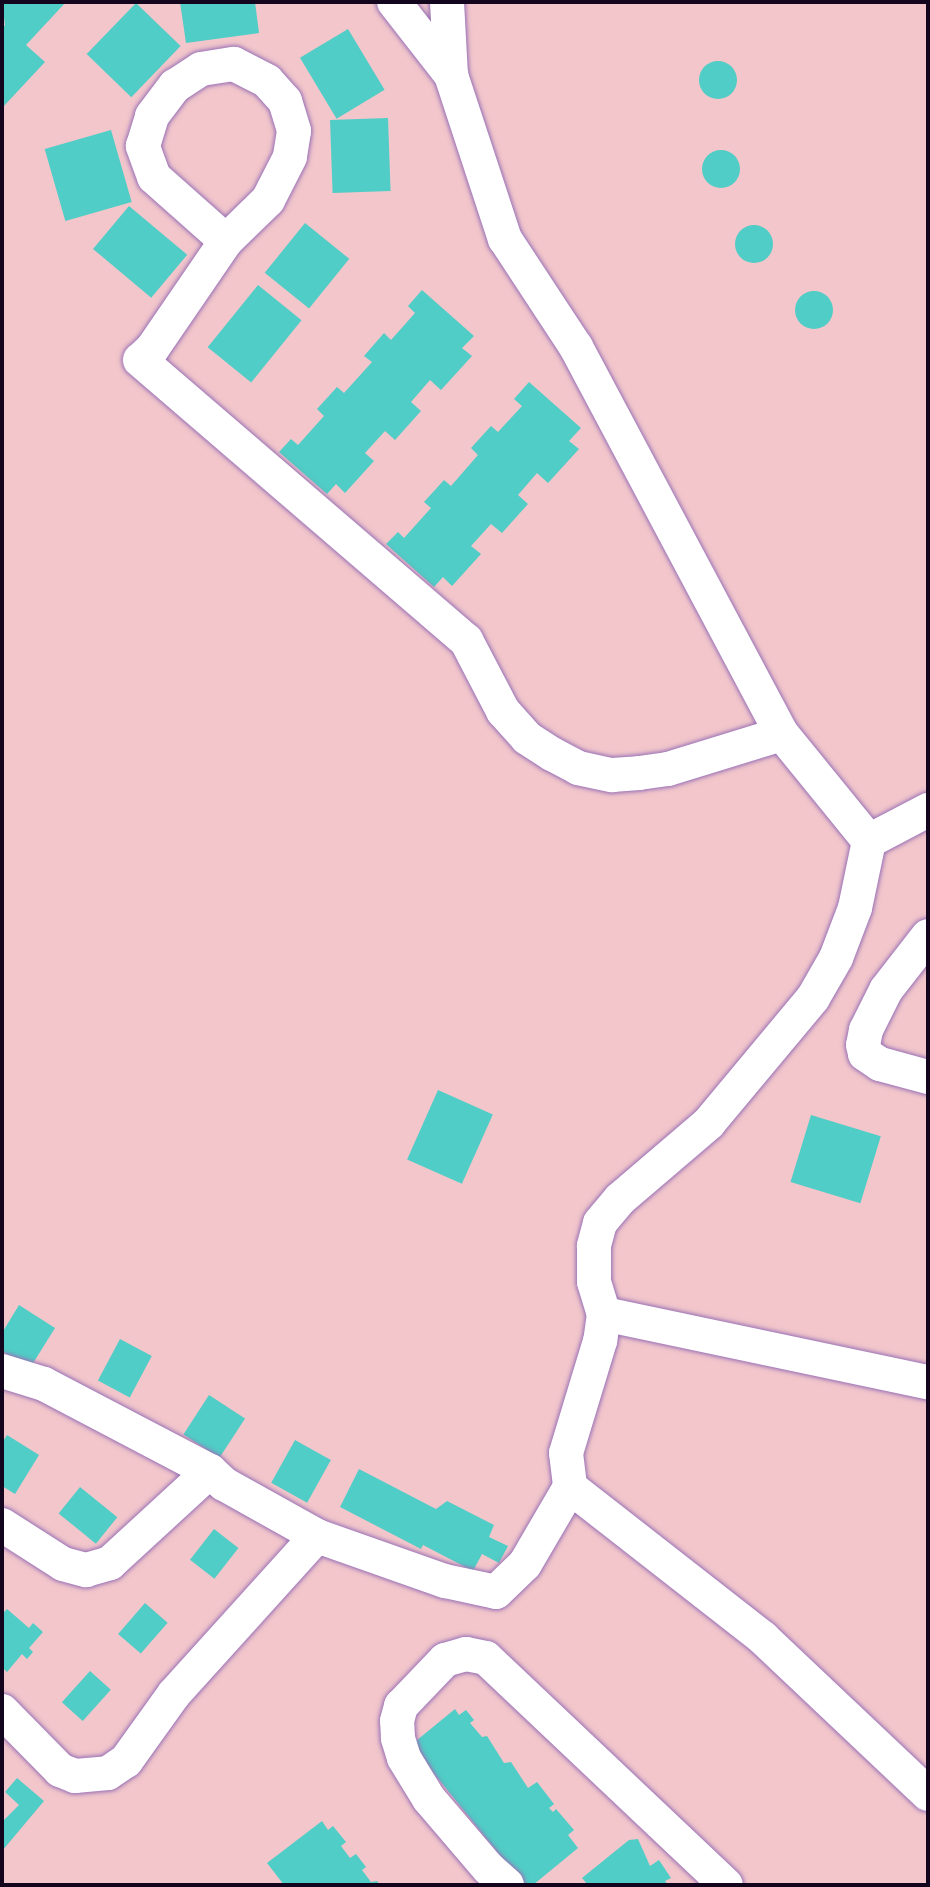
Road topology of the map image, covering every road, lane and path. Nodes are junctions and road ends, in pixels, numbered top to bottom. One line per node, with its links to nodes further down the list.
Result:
1 (394, 2): 3 (street)
2 (447, 2): 3 (street)
3 (451, 75): 5 (street)
4 (226, 241): 4 (street); 5 (street)
5 (782, 734): 7 (street)
6 (928, 810): 7 (street)
7 (869, 841): 10 (street)
8 (928, 936): 9 (street)
9 (928, 1077)
10 (604, 1314): 12 (street); 14 (street)
11 (2, 1371): 13 (street)
12 (928, 1382)
13 (210, 1471): 15 (street); 16 (street)
14 (570, 1487): 16 (street); 18 (street)
15 (2, 1525)
16 (317, 1536): 17 (street)
17 (2, 1711)
18 (928, 1794)
19 (507, 1885): 20 (street)
20 (726, 1885)

